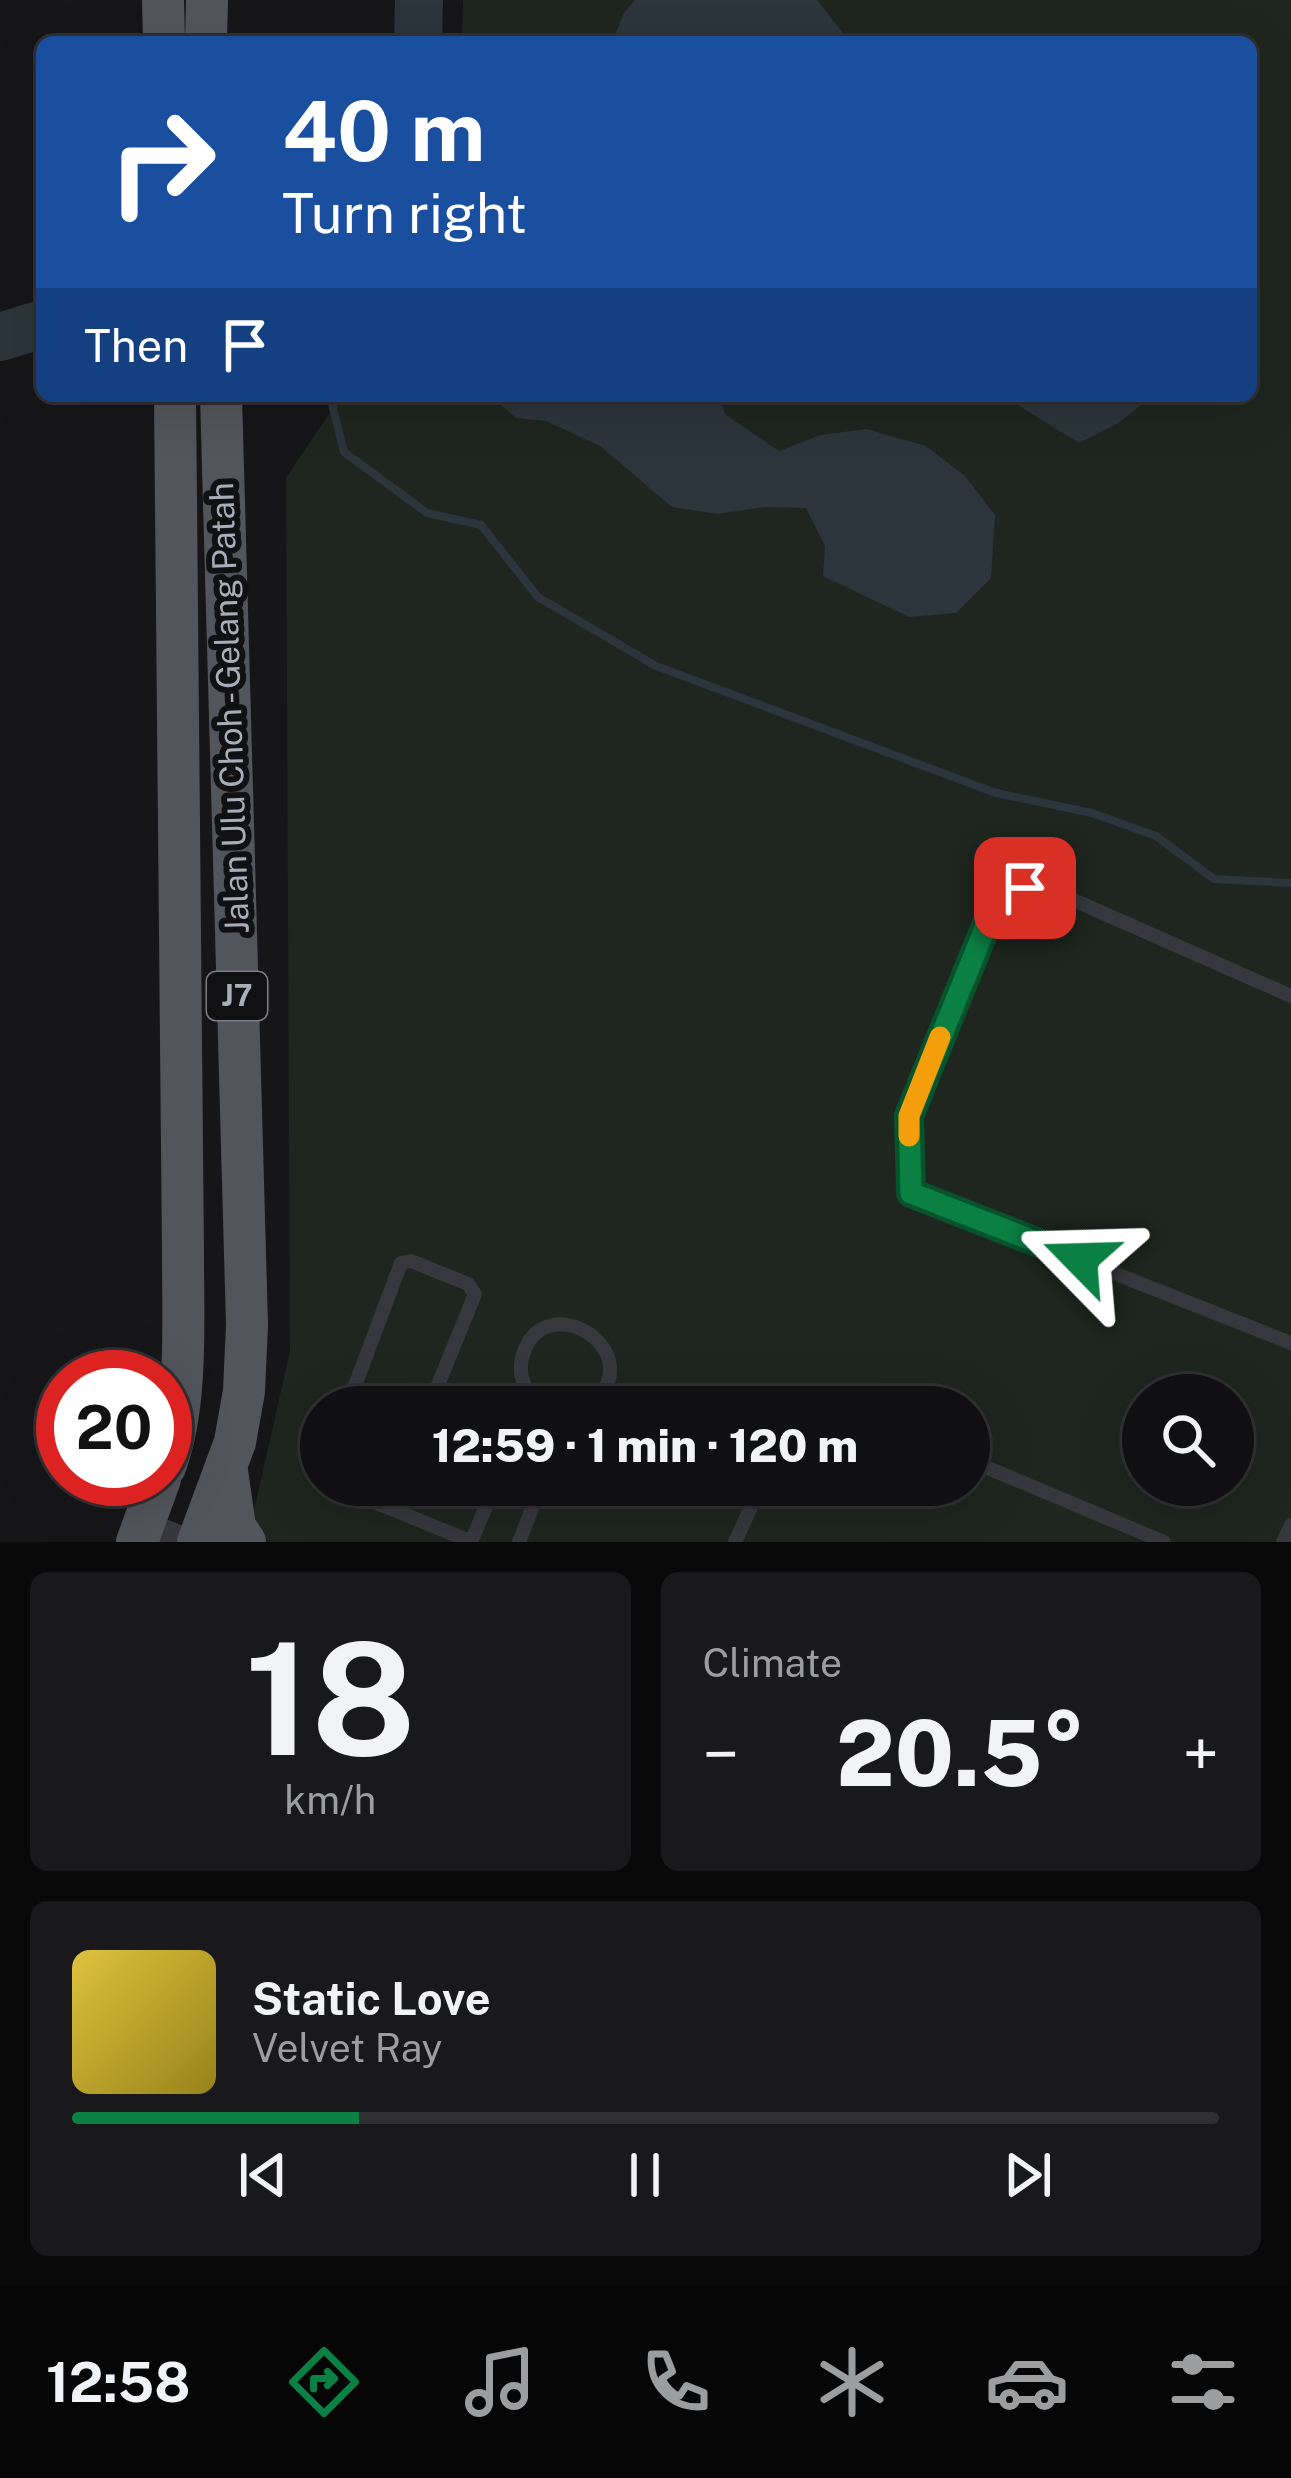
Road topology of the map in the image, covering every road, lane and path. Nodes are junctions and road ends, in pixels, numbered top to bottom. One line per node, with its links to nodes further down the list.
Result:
1 (163, 0): 3 (main road)
2 (207, 0): 4 (main road)
3 (164, 36)
4 (206, 36)
5 (175, 402): 9 (main road, Jalan Ulu Choh - Gelang Patah / J7)
6 (220, 402): 14 (main road, Jalan Ulu Choh - Gelang Patah / J7)
7 (1291, 996): 8 (lane)
8 (1291, 1343)
9 (182, 1350)
10 (354, 1386): 11 (lane)
11 (438, 1386)
12 (525, 1386): 13 (lane)
13 (606, 1386)
14 (226, 1464): 24 (main road, Jalan Ulu Choh - Gelang Patah / J7); 25 (main road)
15 (990, 1469): 29 (lane)
16 (157, 1506): 23 (main road)
17 (384, 1506): 21 (lane)
18 (487, 1506): 26 (lane)
19 (534, 1506): 27 (lane)
20 (751, 1506): 28 (lane)
21 (389, 1508): 26 (lane)
22 (1291, 1525): 30 (lane)
23 (153, 1537)
24 (199, 1542)
25 (245, 1542)
26 (472, 1542)
27 (519, 1542)
28 (735, 1542)
29 (1164, 1542)
30 (1283, 1542)

